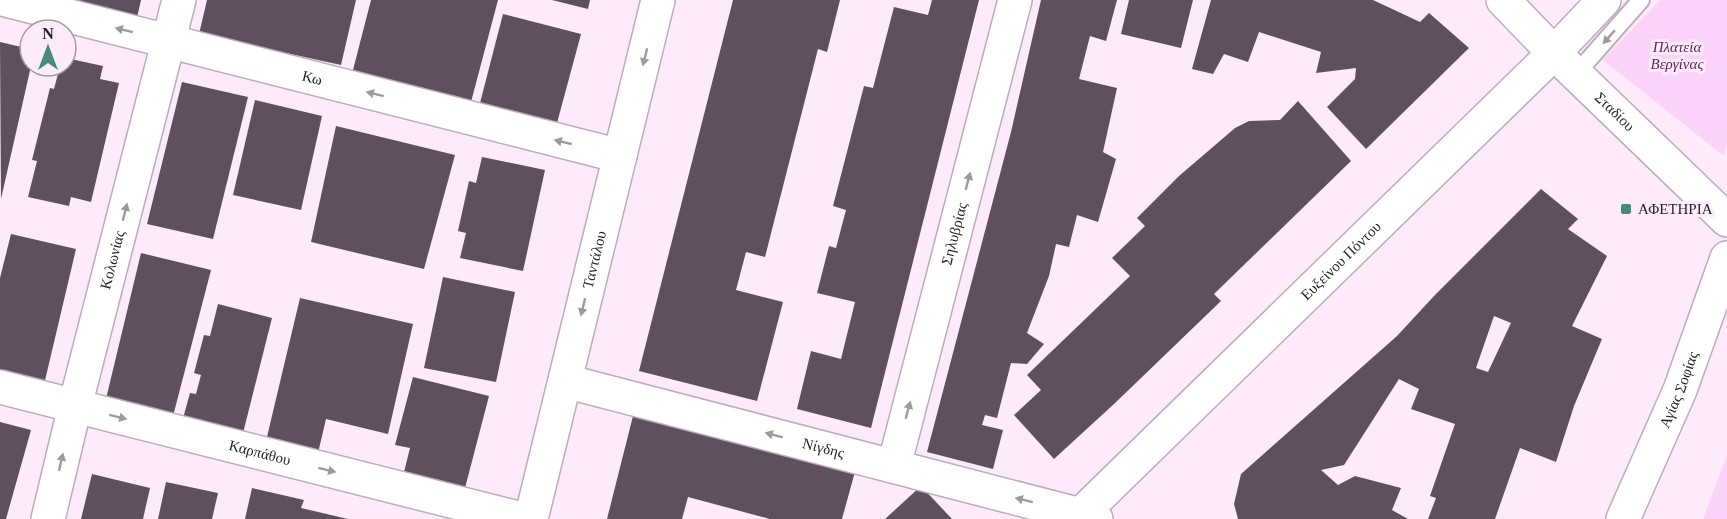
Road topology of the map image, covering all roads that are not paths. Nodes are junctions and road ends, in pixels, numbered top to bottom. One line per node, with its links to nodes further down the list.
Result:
1 (6, 0): 8 (street, Κω, one-way to 1)
2 (179, 0): 8 (street, Κολωνίας)
3 (658, 0): 10 (street, Ταντάλου, one-way to 10)
4 (1016, 0): 16 (street, Σηλυβρίας, one-way to 4)
5 (1503, 0): 9 (street, Σταδίου)
6 (1604, 0): 9 (street, Ευξείνου Πόντου)
7 (1641, 0): 9 (lane, one-way to 9)
8 (168, 41): 10 (street, Κω, one-way to 8); 15 (street, Κολωνίας, one-way to 8)
9 (1565, 64): 11 (street, Σταδίου); 17 (street, Ευξείνου Πόντου)
10 (620, 156): 13 (street, Ταντάλου, one-way to 13)
11 (1727, 220)
12 (1727, 258): 21 (street, Αγίας Σοφίας)
13 (565, 381): 16 (street, Νίγδης, one-way to 13); 20 (street, Ταντάλου)
14 (0, 387): 15 (street, Καρπάθου)
15 (75, 406): 18 (street, Κολωνίας, one-way to 15); 19 (street, Καρπάθου, one-way to 19)
16 (894, 466): 17 (street, Νίγδης, one-way to 16)
17 (1084, 518)
18 (48, 519)
19 (522, 519)
20 (531, 519)
21 (1623, 519)

